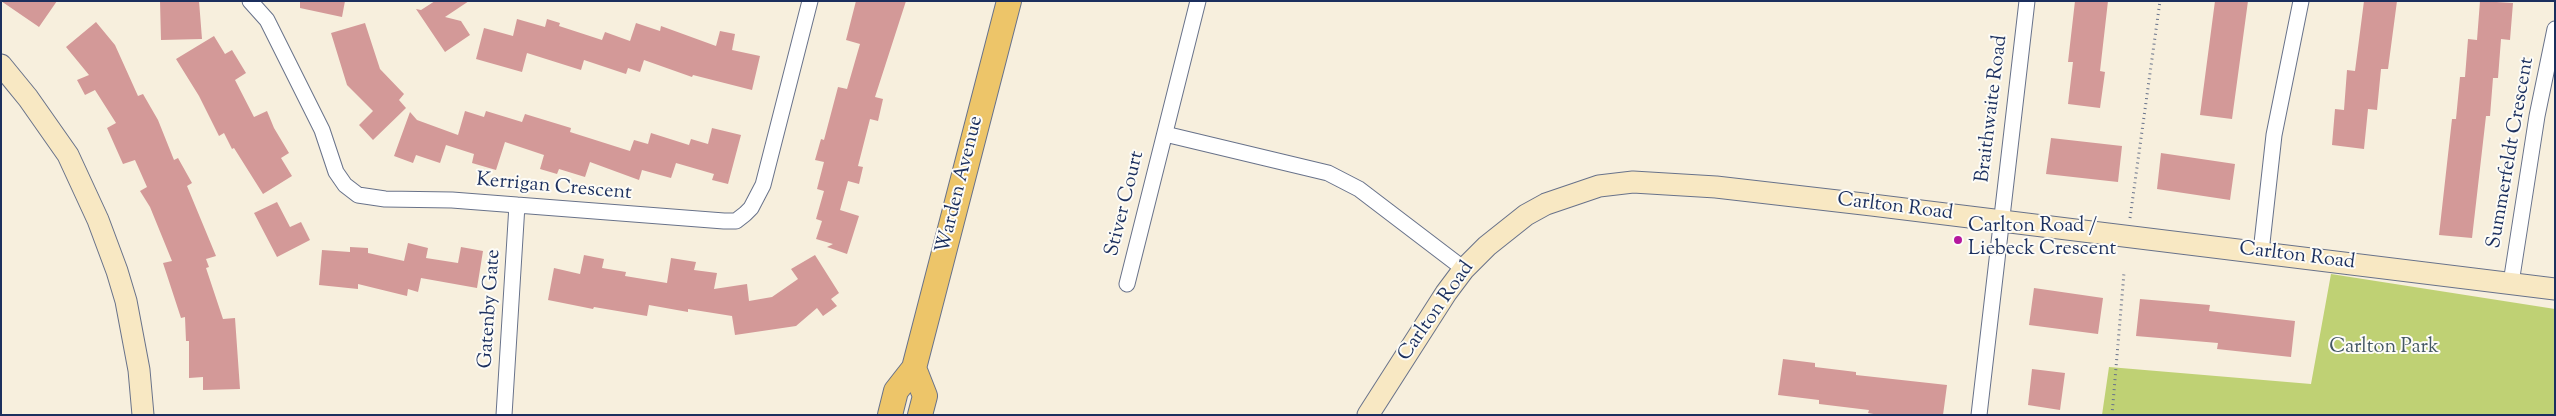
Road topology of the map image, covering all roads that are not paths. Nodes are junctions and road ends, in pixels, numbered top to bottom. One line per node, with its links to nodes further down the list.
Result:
1 (250, 1): 10 (street, Kerrigan Crescent)
2 (810, 1): 10 (street, Kerrigan Crescent)
3 (1009, 1): 17 (main road, Warden Avenue)
4 (1198, 1): 9 (street, Stiver Court)
5 (2027, 1): 11 (street, Braithwaite Road)
6 (2301, 1): 12 (street)
7 (2555, 29): 14 (street, Summerfeldt Crescent)
8 (1, 65): 18 (main road)
9 (1164, 134): 13 (street); 15 (street, Stiver Court)
10 (517, 205): 19 (street, Gatenby Gate)
11 (2000, 221): 12 (main road, Carlton Road); 13 (main road, Carlton Road); 23 (street, Braithwaite Road)
12 (2261, 252): 14 (main road, Carlton Road)
13 (1464, 269): 22 (main road, Carlton Road)
14 (2511, 283): 16 (main road, Carlton Road)
15 (1127, 284)
16 (2555, 289)
17 (914, 368): 20 (main road, Warden Avenue); 21 (main road)
18 (143, 415)
19 (504, 415)
20 (890, 415)
21 (920, 415)
22 (1368, 415)
23 (1979, 415)

